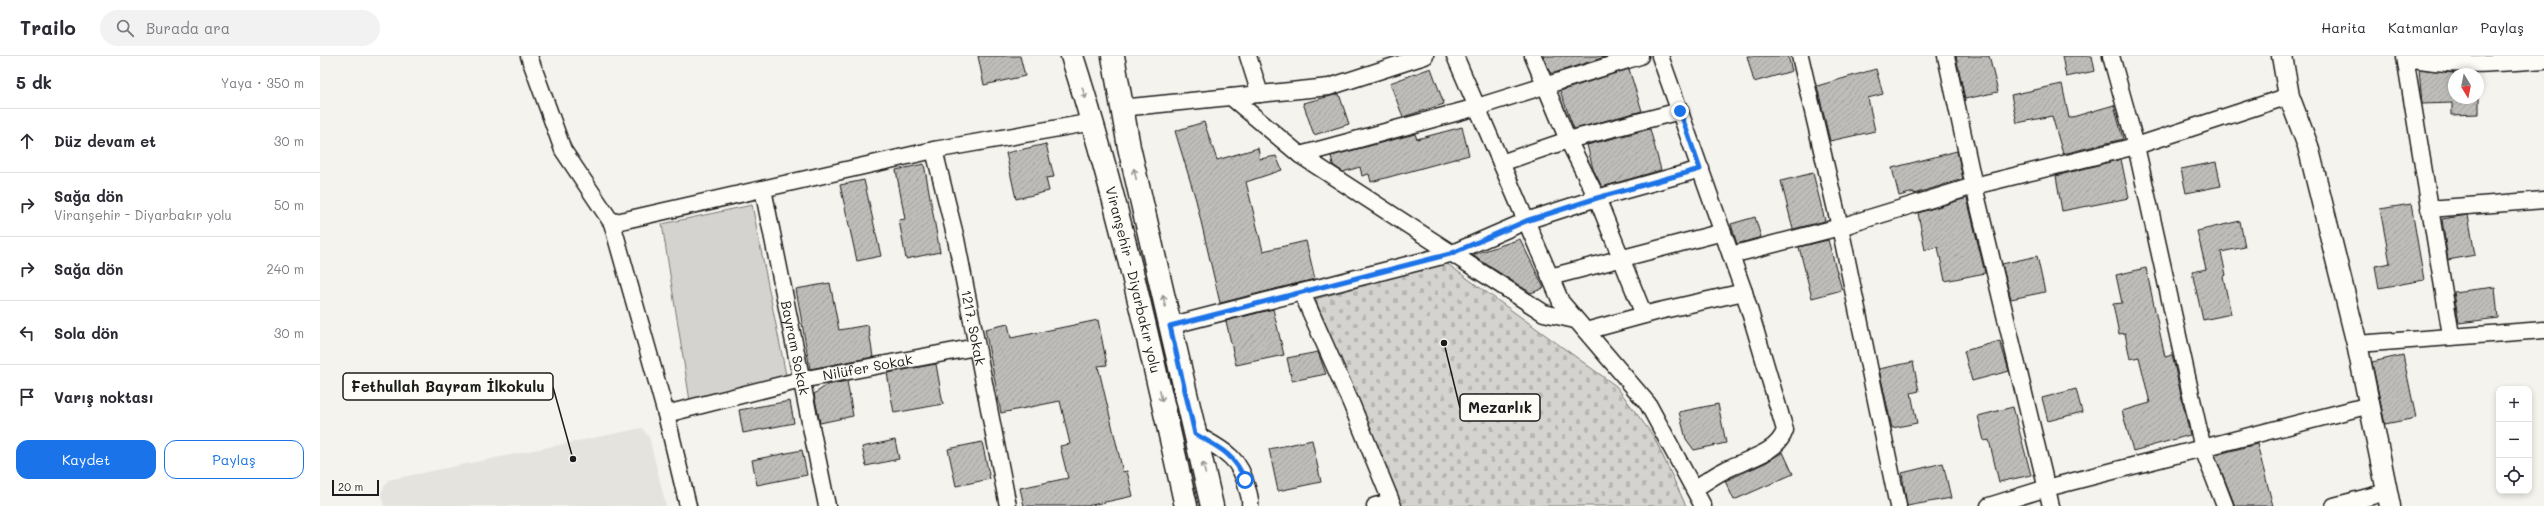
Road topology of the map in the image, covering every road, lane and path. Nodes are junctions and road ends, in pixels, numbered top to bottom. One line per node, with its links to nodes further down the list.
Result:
1 (529, 56): 36 (street)
2 (1072, 56): 23 (main road, Viranşehir - Diyarbakır yolu, one-way to 23)
3 (1113, 56): 21 (main road, Viranşehir - Diyarbakır yolu)
4 (1248, 56): 17 (street)
5 (1425, 56): 17 (street)
6 (1454, 56): 20 (street)
7 (1533, 56): 16 (street)
8 (1640, 56): 16 (street)
9 (1660, 56): 22 (street)
10 (1800, 56): 37 (street)
11 (1946, 56): 30 (street)
12 (2111, 56): 25 (street)
13 (2282, 56): 18 (street)
14 (2405, 56): 15 (street); 34 (street)
15 (2544, 60)
16 (1545, 85): 20 (street); 24 (street)
17 (1260, 94): 19 (street)
18 (2289, 96): 25 (street); 50 (street)
19 (1231, 97): 21 (street); 27 (street)
20 (1477, 107): 27 (street); 28 (street)
21 (1121, 108): 46 (main road, Viranşehir - Diyarbakır yolu, one-way to 21)
22 (1680, 111): 24 (street); 29 (street)
23 (1093, 122): 26 (street); 64 (main road, Viranşehir - Diyarbakır yolu, one-way to 64)
24 (1568, 140): 28 (street); 32 (street)
25 (2136, 146): 30 (street); 56 (street)
26 (934, 150): 31 (street); 51 (street, 1217. Sokak)
27 (1300, 155): 39 (street)
28 (1501, 163): 35 (street)
29 (1700, 169): 32 (street); 38 (street)
30 (1974, 186): 37 (street); 58 (street)
31 (763, 189): 36 (street); 52 (street, Bayram Sokak)
32 (1597, 198): 35 (street); 41 (street)
33 (2544, 200): 34 (street)
34 (2429, 209): 49 (street)
35 (1526, 221): 39 (street); 42 (street)
36 (612, 223): 54 (street)
37 (1840, 227): 40 (street); 69 (street)
38 (1723, 232): 40 (street); 41 (street)
39 (1450, 254): 44 (street); 47 (street)
40 (1731, 255): 43 (street)
41 (1621, 258): 42 (street); 45 (street)
42 (1550, 277): 47 (street)
43 (1744, 292): 45 (street); 57 (street)
44 (1302, 293): 46 (street); 60 (street)
45 (1644, 315): 47 (street)
46 (1170, 326): 55 (main road, Viranşehir - Diyarbakır yolu)
47 (1581, 326): 57 (street)
48 (2544, 330): 49 (street)
49 (2452, 335): 50 (street)
50 (2357, 344): 53 (street)
51 (976, 347): 52 (street, Nilüfer Sokak); 63 (street, 1217. Sokak)
52 (801, 380): 54 (street, Nilüfer Sokak); 62 (street, Bayram Sokak)
53 (2370, 405): 56 (street); 59 (street)
54 (666, 414): 61 (street)
55 (1195, 434): 65 (main road, Viranşehir - Diyarbakır yolu, one-way to 55); 66 (street)
56 (2203, 449): 58 (street); 72 (street)
57 (1695, 488): 68 (street)
58 (2047, 488): 70 (street); 71 (street)
59 (2389, 499): 73 (street)
60 (1392, 504): 67 (street)
61 (688, 506)
62 (827, 506)
63 (1008, 506)
64 (1186, 506)
65 (1212, 506)
66 (1250, 506)
67 (1375, 506)
68 (1703, 506)
69 (1898, 506)
70 (1989, 506)
71 (2051, 506)
72 (2226, 506)
73 (2334, 506)

